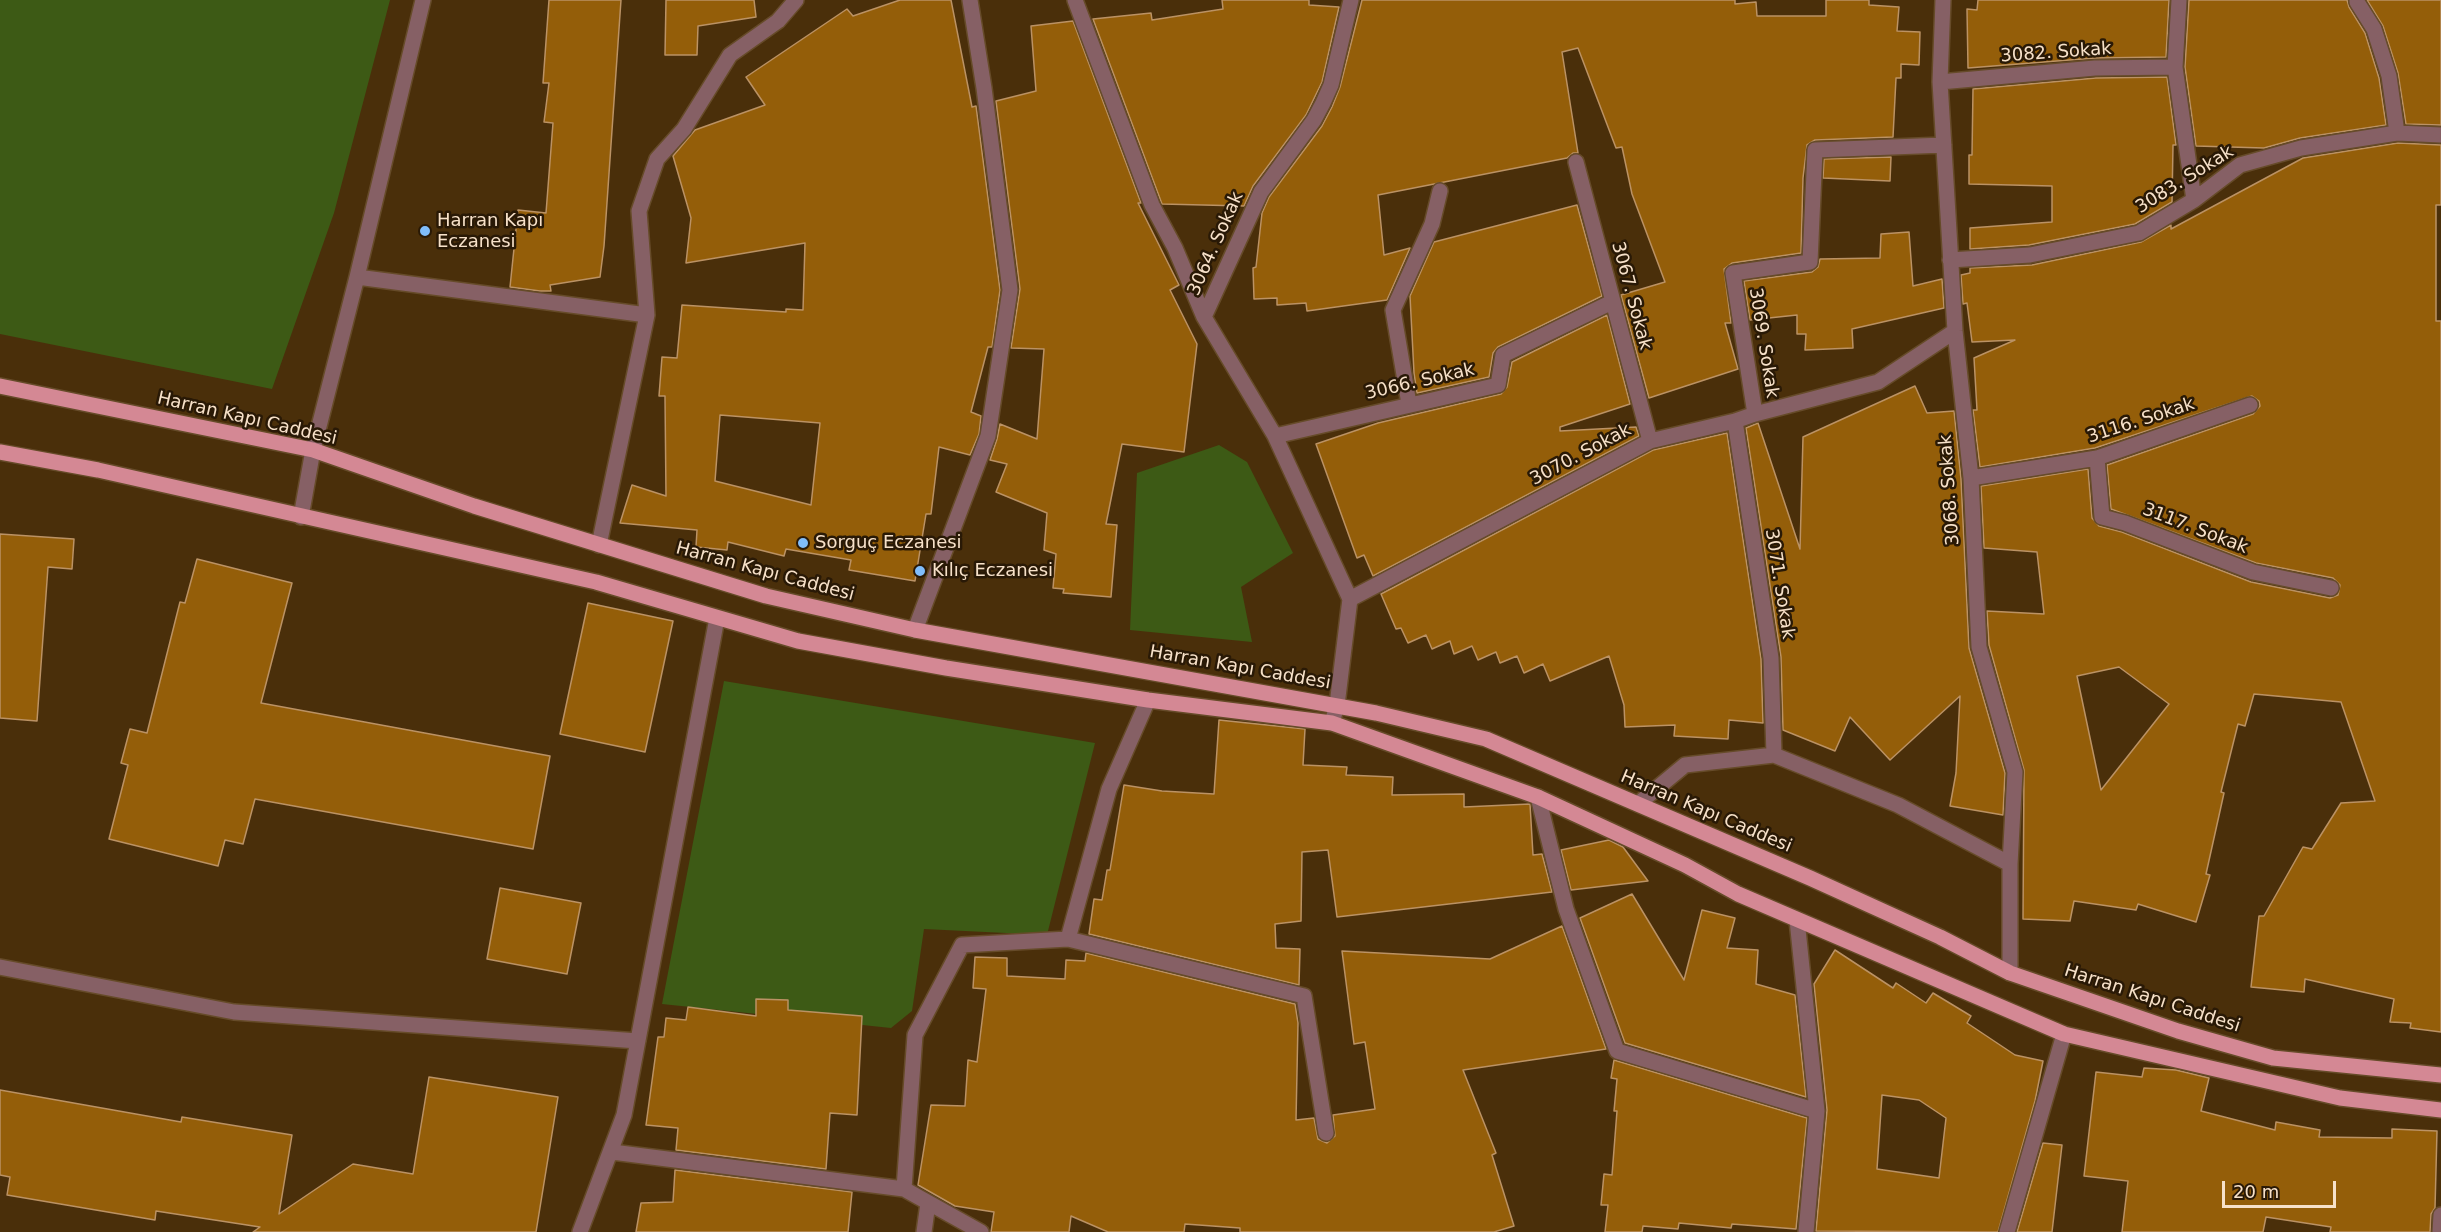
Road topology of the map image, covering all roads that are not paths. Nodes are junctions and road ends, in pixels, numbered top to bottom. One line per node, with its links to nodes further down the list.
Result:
1 (423, 0): 18 (street)
2 (796, 0): 20 (street)
3 (970, 0): 39 (street)
4 (1075, 0): 21 (street)
5 (1351, 0): 21 (street, 3064. Sokak)
6 (1943, 0): 10 (street, 3068. Sokak)
7 (2179, 0): 9 (street)
8 (2357, 0): 11 (street)
9 (2175, 67): 10 (street, 3082. Sokak); 16 (street)
10 (1941, 82): 13 (street, 3068. Sokak)
11 (2397, 133): 12 (street, 3083. Sokak); 16 (street, 3083. Sokak)
12 (2441, 135)
13 (1944, 145): 17 (street, 3068. Sokak); 26 (street, 3069. Sokak)
14 (1576, 162): 19 (street, 3067. Sokak)
15 (1440, 191): 24 (street)
16 (2194, 200): 17 (street, 3083. Sokak)
17 (1950, 260): 22 (street, 3068. Sokak)
18 (357, 277): 20 (street); 30 (street)
19 (1611, 302): 24 (street, 3066. Sokak); 29 (street, 3067. Sokak)
20 (647, 315): 35 (street)
21 (1204, 317): 28 (street, 3064. Sokak)
22 (1954, 331): 26 (street, 3070. Sokak); 33 (street, 3068. Sokak)
23 (0, 386): 30 (main road, Harran Kapı Caddesi)
24 (1410, 404): 28 (street, 3066. Sokak)
25 (2250, 405): 32 (street, 3116. Sokak)
26 (1755, 414): 27 (street, 3070. Sokak)
27 (1735, 421): 29 (street, 3070. Sokak); 43 (street, 3071. Sokak)
28 (1275, 436): 37 (street, 3064. Sokak)
29 (1650, 441): 37 (street, 3070. Sokak)
30 (313, 450): 34 (street); 35 (main road, Harran Kapı Caddesi)
31 (0, 452): 34 (main road)
32 (2097, 459): 33 (street, 3116. Sokak); 36 (street, 3117. Sokak)
33 (1971, 478): 46 (street, 3068. Sokak)
34 (301, 517): 38 (main road)
35 (599, 545): 39 (main road, Harran Kapı Caddesi)
36 (2331, 588)
37 (1350, 599): 41 (street)
38 (717, 618): 40 (main road); 52 (street)
39 (915, 630): 41 (main road, Harran Kapı Caddesi)
40 (1148, 700): 42 (main road); 48 (street)
41 (1337, 705): 42 (street); 45 (main road, Harran Kapı Caddesi)
42 (1332, 723): 44 (main road)
43 (1774, 755): 45 (street); 46 (street)
44 (1538, 796): 47 (main road); 55 (street)
45 (1638, 804): 50 (main road, Harran Kapı Caddesi)
46 (2010, 864): 50 (street, 3068. Sokak)
47 (1797, 920): 51 (main road); 55 (street)
48 (1068, 939): 56 (street); 58 (street)
49 (0, 967): 52 (street)
50 (2010, 973): 53 (main road, Harran Kapı Caddesi)
51 (2064, 1034): 54 (main road); 65 (street)
52 (638, 1041): 57 (street)
53 (2441, 1075)
54 (2441, 1110)
55 (1817, 1111): 64 (street)
56 (1326, 1133)
57 (612, 1152): 58 (street); 61 (street)
58 (904, 1189): 59 (street)
59 (928, 1203): 62 (street); 63 (street)
60 (2441, 1215): 66 (street)
61 (580, 1232)
62 (924, 1232)
63 (981, 1232)
64 (1806, 1232)
65 (2007, 1232)
66 (2440, 1232)

